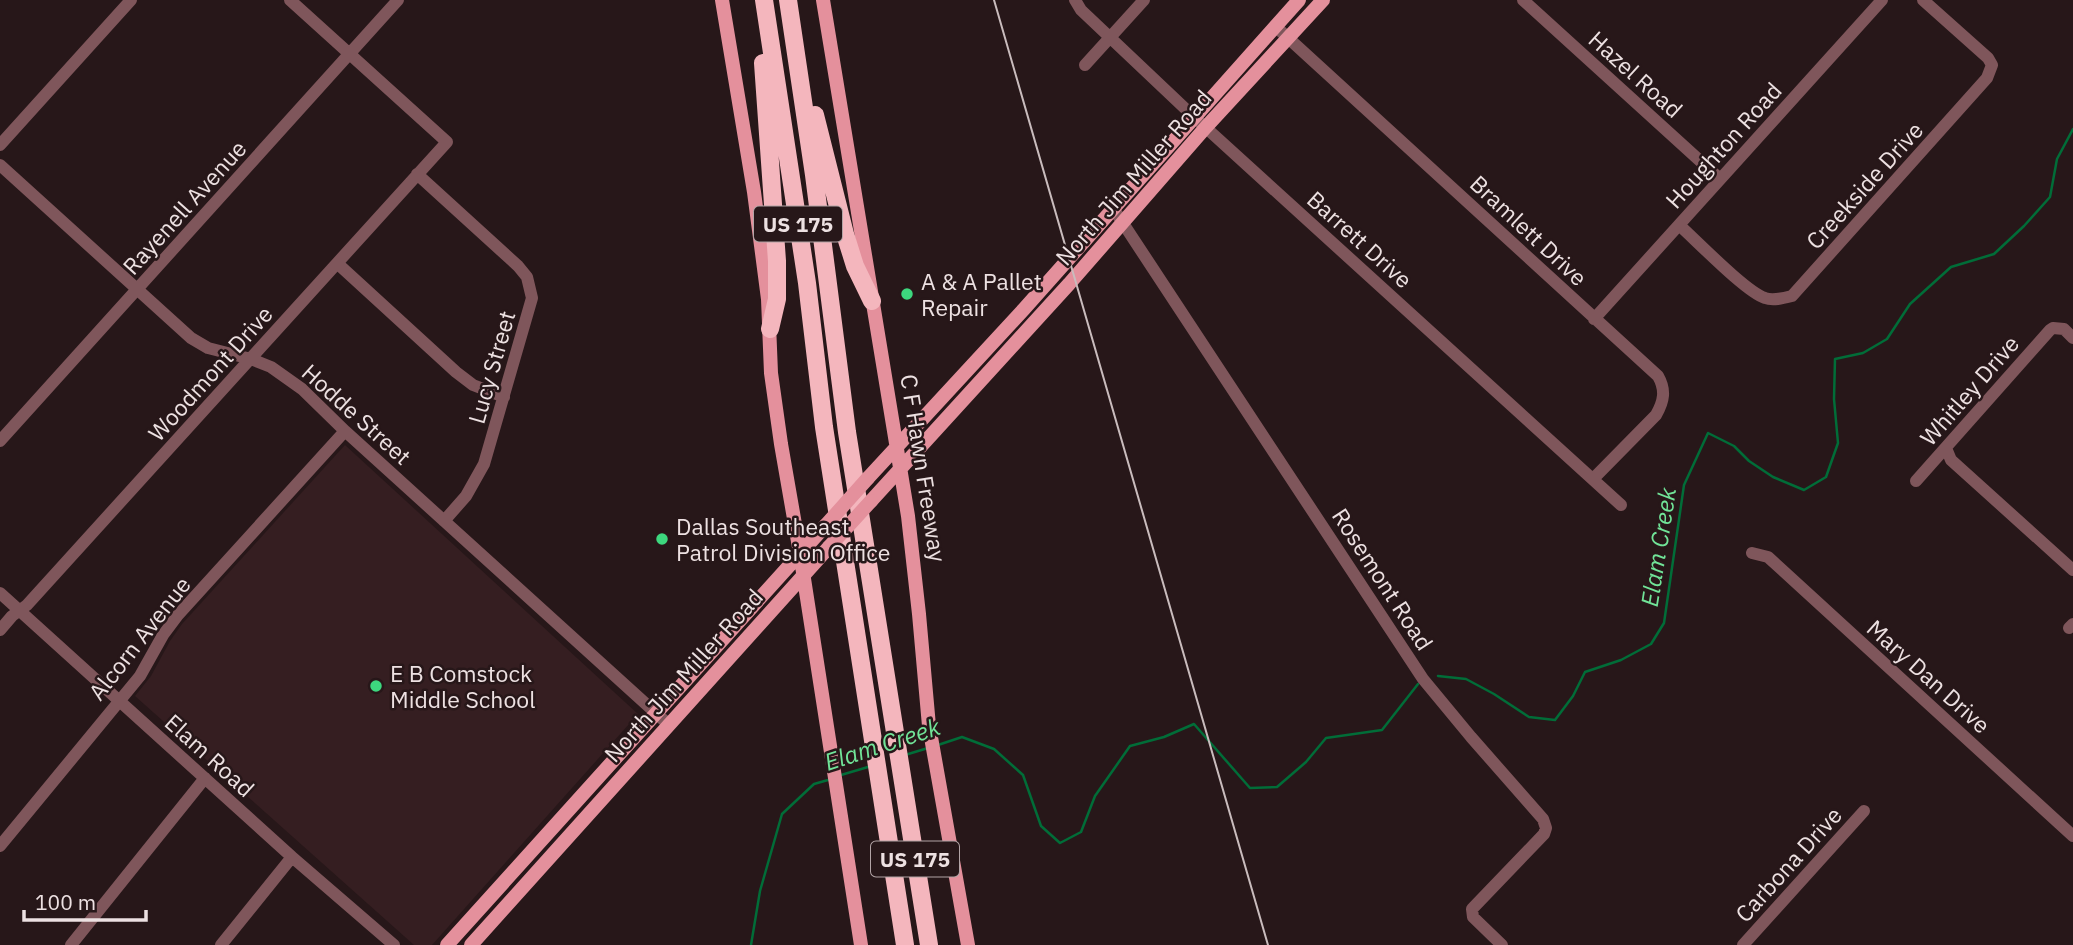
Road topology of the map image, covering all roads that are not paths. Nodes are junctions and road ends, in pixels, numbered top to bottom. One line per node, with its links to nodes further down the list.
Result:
1 (131, 0): 24 (street)
2 (290, 0): 19 (street)
3 (398, 0): 19 (street, Rayenell Avenue)
4 (723, 0): 35 (main road)
5 (764, 0): 15 (highway, US 175)
6 (788, 0): 21 (highway, US 175)
7 (823, 0): 33 (main road, C F Hawn Freeway)
8 (1075, 0): 18 (street, Barrett Drive)
9 (1143, 0): 18 (street)
10 (1299, 0): 16 (main road, North Jim Miller Road)
11 (1323, 0): 17 (main road, North Jim Miller Road)
12 (1523, 0): 27 (street, Hazel Road)
13 (1881, 0): 27 (street, Houghton Road)
14 (1923, 0): 30 (street, Creekside Drive)
15 (767, 21): 35 (highway); 73 (highway, US 175)
16 (1275, 26): 17 (street, Bramlett Drive); 22 (main road, North Jim Miller Road)
17 (1288, 37): 23 (main road, North Jim Miller Road); 34 (street, Bramlett Drive)
18 (1110, 38): 20 (street); 22 (street, Barrett Drive)
19 (349, 54): 26 (street, Woodmont Drive); 32 (street, Rayenell Avenue)
20 (1085, 65)
21 (799, 72): 33 (highway); 80 (highway, US 175)
22 (1193, 116): 23 (street, Barrett Drive); 28 (main road, North Jim Miller Road)
23 (1206, 127): 29 (main road, North Jim Miller Road); 46 (street, Barrett Drive)
24 (0, 145)
25 (0, 165): 32 (street, Hodde Street)
26 (417, 174): 31 (street, Woodmont Drive); 38 (street, Lucy Street)
27 (1720, 179): 30 (street, Houghton Road)
28 (1113, 208): 29 (street, Rosemont Road); 40 (main road, North Jim Miller Road)
29 (1122, 222): 45 (main road, North Jim Miller Road); 82 (street, Rosemont Road)
30 (1679, 225): 34 (street, Houghton Road)
31 (338, 264): 37 (street, Woodmont Drive); 38 (street)
32 (138, 289): 37 (street, Hodde Street); 42 (street, Rayenell Avenue)
33 (872, 301): 39 (main road, C F Hawn Freeway)
34 (1594, 319): 46 (street, Bramlett Drive)
35 (770, 329): 50 (main road)
36 (2073, 338): 44 (street, Whitley Drive)
37 (251, 359): 41 (street, Hodde Street); 56 (street, Woodmont Drive)
38 (504, 397): 49 (street, Lucy Street)
39 (890, 407): 40 (main road); 43 (main road, C F Hawn Freeway)
40 (935, 407): 43 (main road, North Jim Miller Road)
41 (345, 431): 49 (street, Hodde Street); 61 (street, Alcorn Avenue)
42 (0, 441)
43 (896, 447): 45 (main road, C F Hawn Freeway); 50 (main road, North Jim Miller Road, bridge)
44 (1946, 448): 47 (street, Whitley Drive); 52 (street)
45 (900, 469): 53 (main road, North Jim Miller Road, bridge); 81 (main road, C F Hawn Freeway)
46 (1594, 480): 48 (street, Barrett Drive)
47 (1916, 481)
48 (1621, 505)
49 (444, 521): 62 (street, Hodde Street)
50 (800, 553): 53 (main road); 55 (main road, North Jim Miller Road)
51 (1752, 554): 68 (street, Mary Dan Drive)
52 (2073, 570)
53 (802, 576): 57 (main road, North Jim Miller Road); 79 (main road)
54 (0, 593): 56 (street, Elam Road)
55 (750, 607): 57 (main road); 59 (main road, North Jim Miller Road)
56 (20, 611): 58 (street, Woodmont Drive); 61 (street, Elam Road)
57 (765, 618): 60 (main road, North Jim Miller Road)
58 (0, 630)
59 (707, 656): 60 (main road); 62 (main road, North Jim Miller Road)
60 (719, 668): 63 (main road, North Jim Miller Road)
61 (119, 700): 64 (street, Elam Road); 69 (street, Alcorn Avenue)
62 (656, 712): 63 (street, Hodde Street); 65 (main road, North Jim Miller Road)
63 (668, 724): 67 (main road, North Jim Miller Road)
64 (205, 778): 71 (street, Elam Road); 74 (street)
65 (577, 801): 67 (main road); 70 (main road, North Jim Miller Road)
66 (1864, 811): 83 (street, Carbona Drive)
67 (589, 813): 72 (main road, North Jim Miller Road)
68 (2073, 836)
69 (0, 846)
70 (527, 856): 72 (main road); 77 (main road, North Jim Miller Road)
71 (292, 857): 75 (street); 76 (street, Elam Road)
72 (540, 867): 78 (main road, North Jim Miller Road)
73 (904, 943)
74 (71, 945)
75 (221, 945)
76 (394, 945)
77 (447, 945)
78 (471, 945)
79 (861, 945)
80 (929, 945)
81 (968, 945)
82 (1502, 945)
83 (1743, 945)

